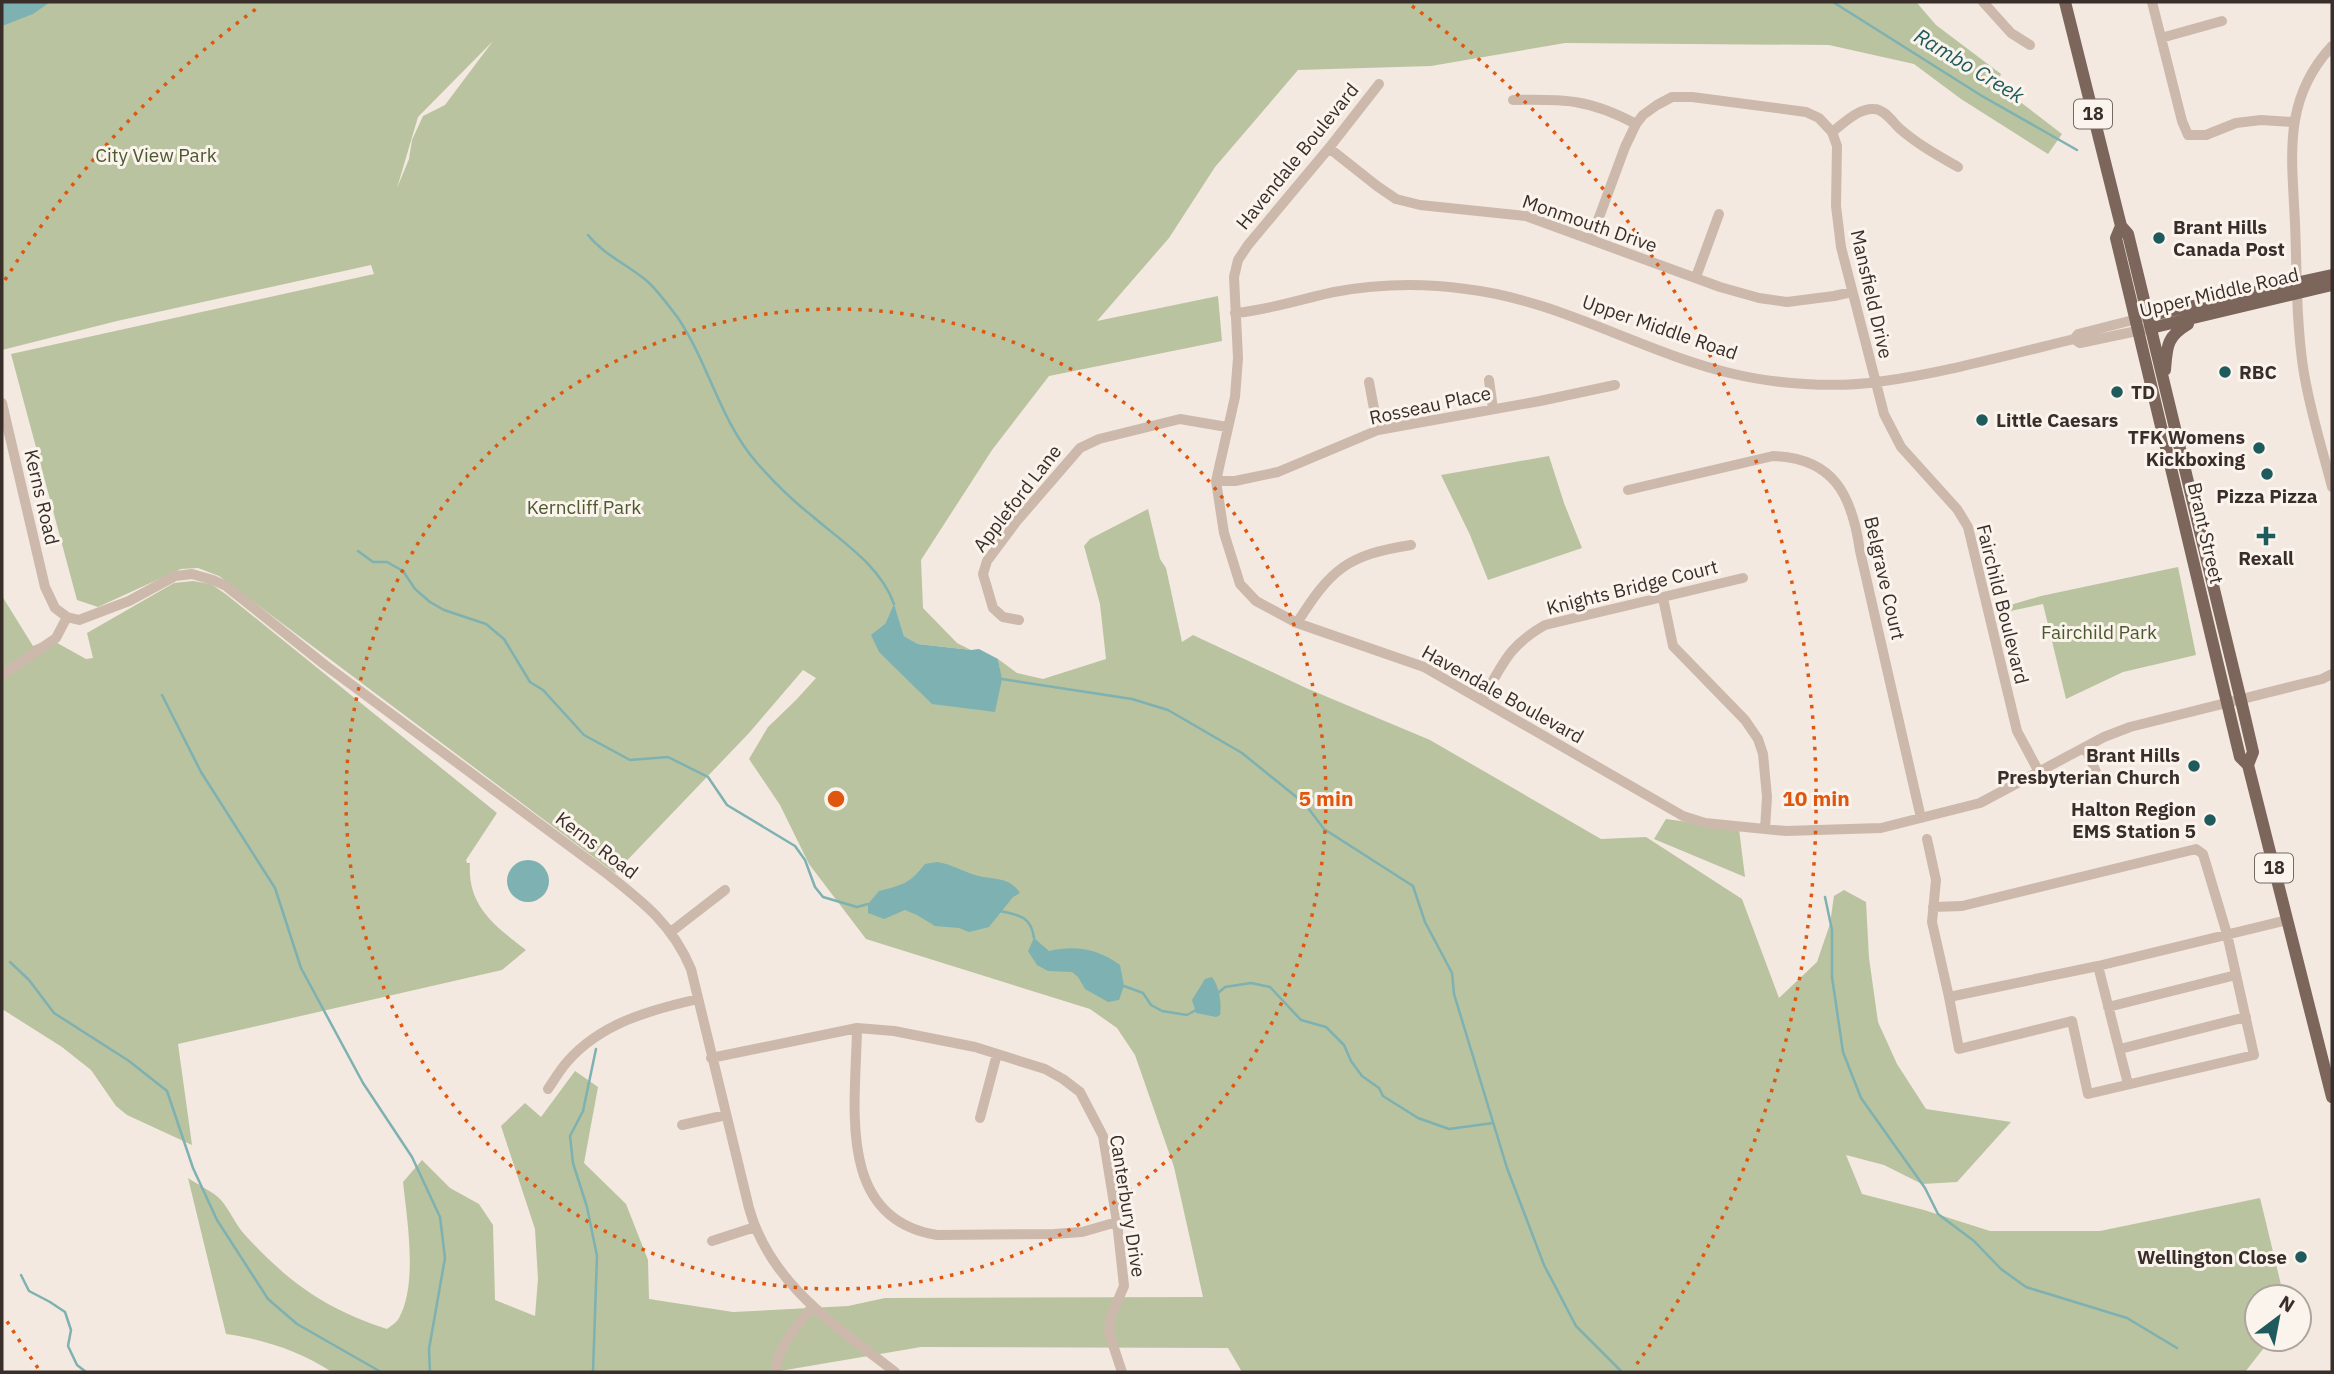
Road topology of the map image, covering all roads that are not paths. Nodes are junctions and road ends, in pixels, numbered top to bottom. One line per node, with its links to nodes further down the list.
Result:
1 (1983, 2): 6 (street)
2 (2065, 2): 24 (main road, Brant Street / 18)
3 (2152, 2): 5 (street)
4 (2222, 21): 5 (street)
5 (2161, 38): 10 (street)
6 (2030, 45)
7 (2332, 46): 10 (street)
8 (1379, 84): 13 (street, Havendale Boulevard)
9 (1513, 100): 11 (street)
10 (2294, 122): 20 (street)
11 (1636, 124): 12 (street); 16 (street)
12 (1832, 132): 14 (street); 21 (street, Mansfield Drive)
13 (1329, 148): 16 (street, Monmouth Drive); 22 (street, Havendale Boulevard)
14 (1958, 167)
15 (1719, 214): 18 (street)
16 (1591, 239): 18 (street, Monmouth Drive)
17 (2332, 275): 20 (main road, Upper Middle Road)
18 (1696, 277): 21 (street, Monmouth Drive)
19 (2332, 285): 20 (main road, Upper Middle Road)
20 (2296, 288): 23 (main road, Upper Middle Road); 24 (main road, Upper Middle Road); 35 (street)
21 (1852, 292): 26 (street, Mansfield Drive)
22 (1235, 313): 26 (street, Upper Middle Road); 32 (street, Havendale Boulevard)
23 (2197, 319): 24 (main road, Upper Middle Road); 28 (main road)
24 (2143, 324): 26 (street, Upper Middle Road); 28 (main road, Brant Street / 18); 47 (main road, Brant Street / 18)
25 (1489, 380): 31 (street)
26 (1876, 382): 50 (street, Fairchild Boulevard)
27 (1369, 383): 33 (street)
28 (2164, 383): 46 (main road, Brant Street / 18)
29 (1615, 385): 31 (street, Rosseau Place)
30 (2, 403): 41 (street, Kerns Road)
31 (1493, 409): 33 (street, Rosseau Place)
32 (1227, 427): 34 (street, Havendale Boulevard); 40 (street, Appleford Lane)
33 (1378, 430): 34 (street, Rosseau Place)
34 (1216, 481): 42 (street, Havendale Boulevard)
35 (2332, 487)
36 (1628, 490): 52 (street, Belgrave Court)
37 (1411, 545): 42 (street)
38 (1743, 578): 39 (street, Knights Bridge Court)
39 (1663, 598): 45 (street, Knights Bridge Court); 53 (street)
40 (1019, 620)
41 (65, 622): 44 (street); 58 (street, Kerns Road)
42 (1297, 623): 45 (street, Havendale Boulevard)
43 (2332, 674): 46 (street, Havendale Boulevard)
44 (2, 675)
45 (1482, 699): 53 (street, Havendale Boulevard)
46 (2241, 700): 47 (street, Havendale Boulevard); 49 (main road, Brant Street / 18)
47 (2227, 702): 48 (street, Havendale Boulevard); 49 (main road, Brant Street / 18)
48 (2085, 747): 50 (street, Havendale Boulevard); 51 (street)
49 (2248, 765): 57 (main road, Brant Street / 18)
50 (2039, 772): 52 (street, Havendale Boulevard)
51 (2096, 772)
52 (1921, 818): 53 (street, Havendale Boulevard)
53 (1765, 829)
54 (1927, 839): 56 (street)
55 (725, 890): 58 (street)
56 (1933, 908): 59 (street); 62 (street)
57 (2287, 920): 59 (street); 72 (main road, Brant Street / 18)
58 (671, 931): 63 (street, Kerns Road)
59 (2227, 934): 60 (street); 61 (street)
60 (2098, 966): 62 (street); 64 (street)
61 (2236, 975): 64 (street); 65 (street)
62 (1949, 997): 70 (street)
63 (698, 999): 69 (street, Kerns Road); 71 (street)
64 (2108, 1007): 67 (street)
65 (2246, 1017): 67 (street); 70 (street)
66 (857, 1028): 68 (street, Canterbury Drive); 69 (street, Canterbury Drive); 76 (street)
67 (2120, 1049): 70 (street)
68 (997, 1054): 74 (street); 76 (street, Canterbury Drive)
69 (711, 1058): 73 (street, Kerns Road)
70 (2128, 1084)
71 (548, 1089)
72 (2332, 1097)
73 (726, 1115): 75 (street); 77 (street, Kerns Road)
74 (980, 1118)
75 (682, 1125)
76 (1117, 1222): 82 (street, Canterbury Drive)
77 (755, 1227): 78 (street); 79 (street, Kerns Road)
78 (712, 1241)
79 (812, 1307): 80 (street); 81 (street, Kerns Road)
80 (776, 1372)
81 (895, 1372)
82 (1122, 1372)

